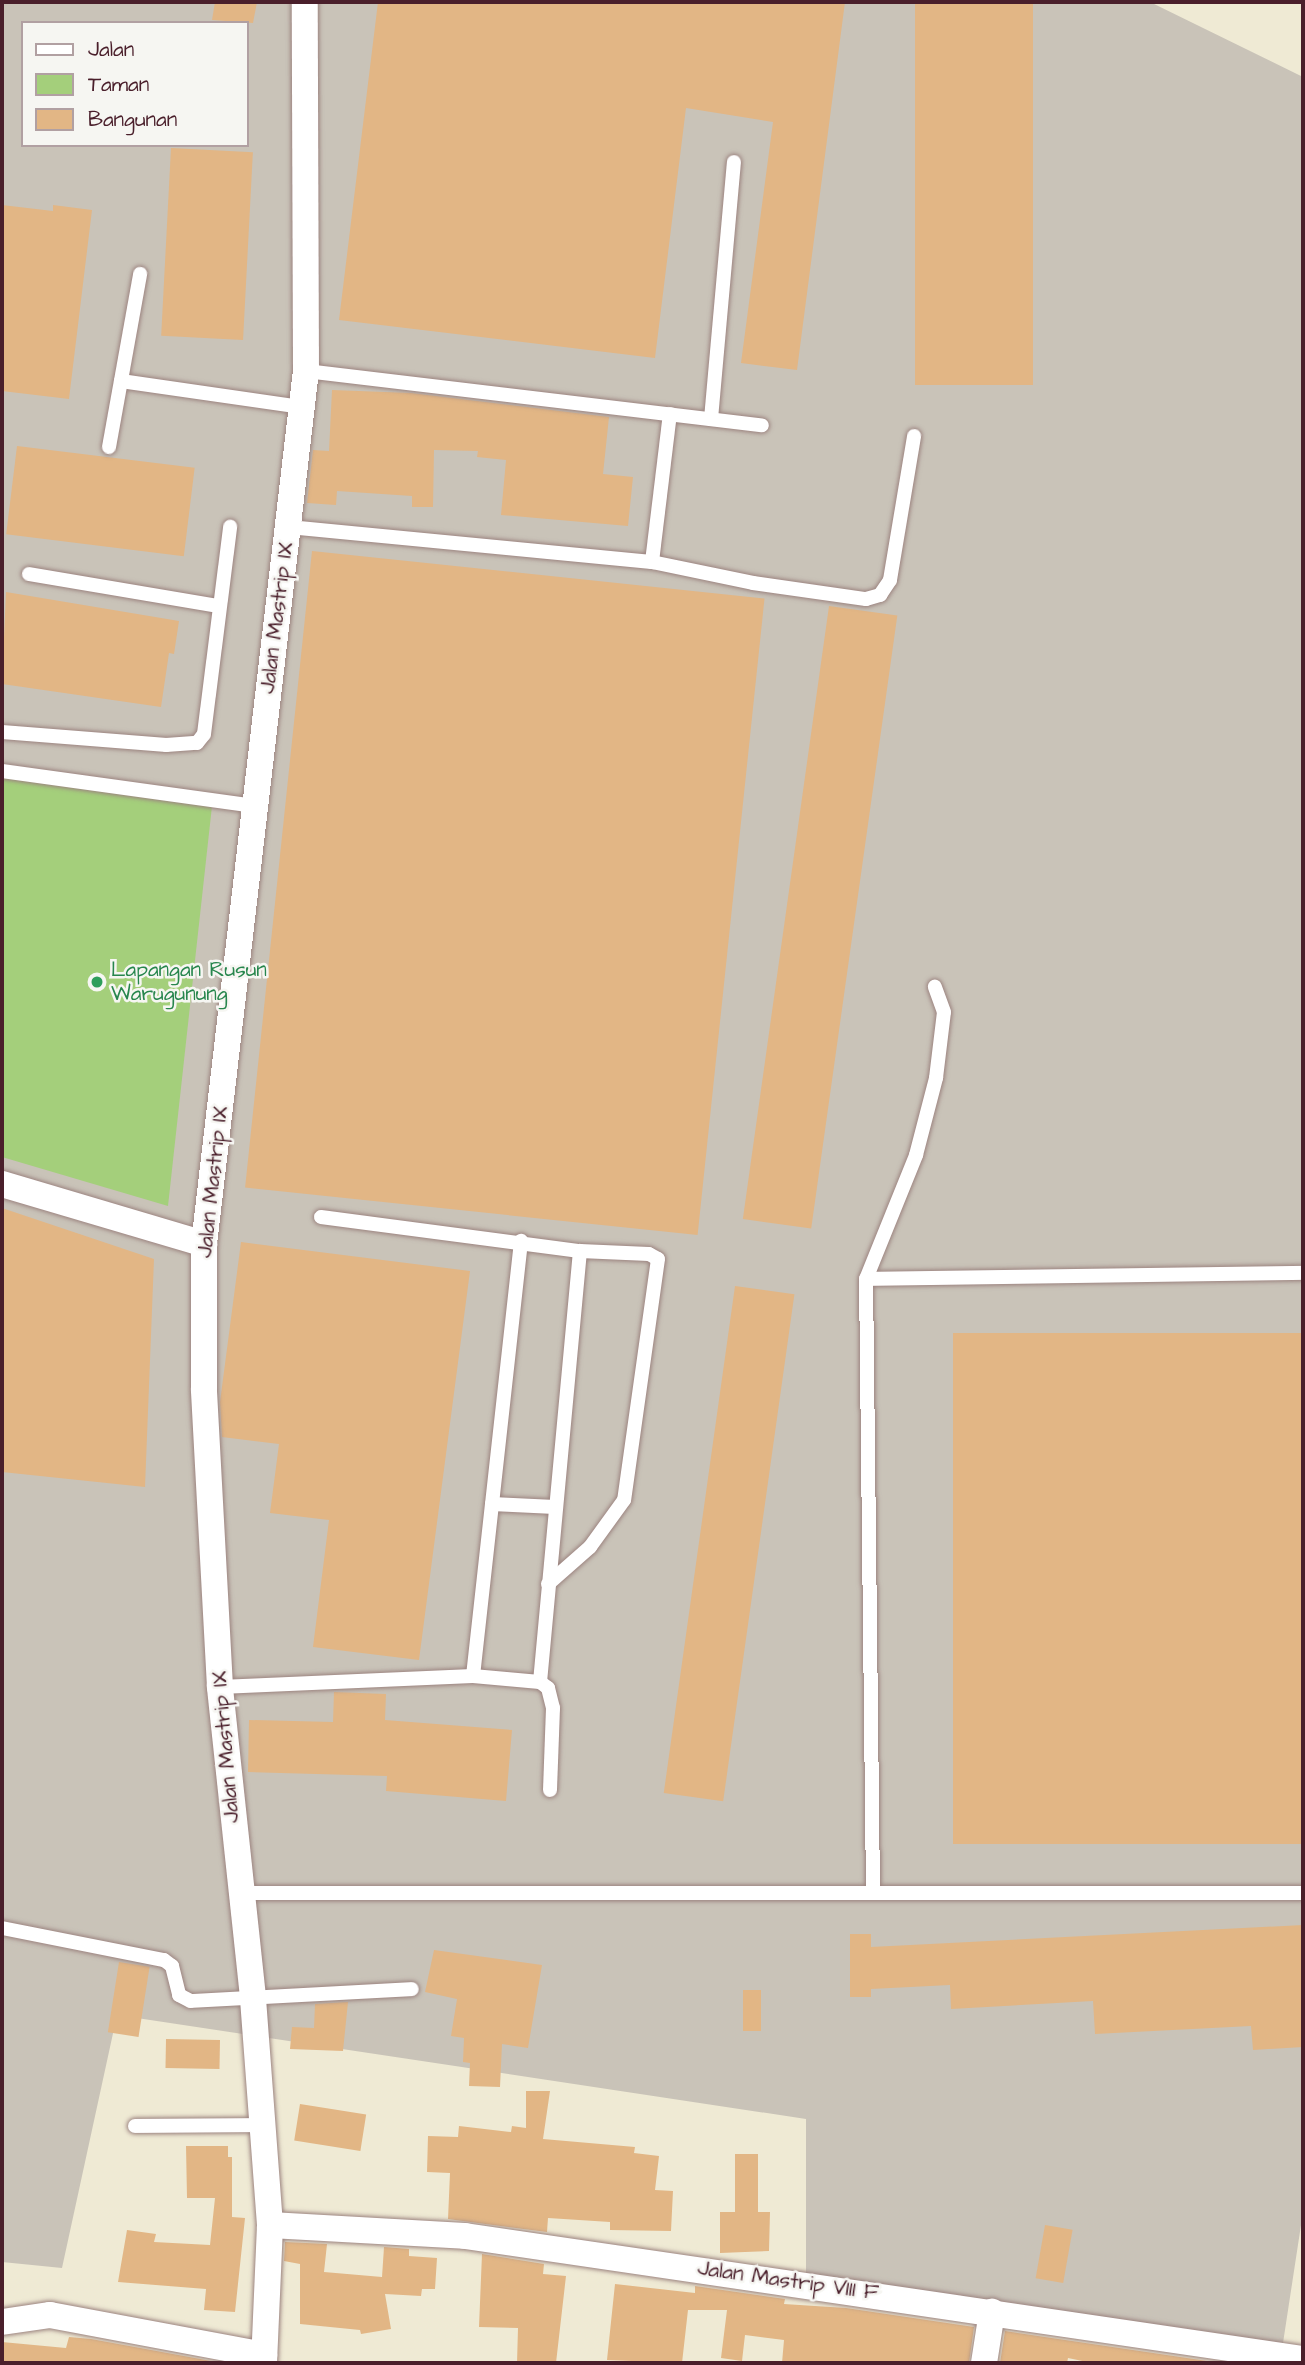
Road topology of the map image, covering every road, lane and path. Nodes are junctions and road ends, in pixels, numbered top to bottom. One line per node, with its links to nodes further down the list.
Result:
1 (305, 2): 4 (street, Jalan Mastrip IX)
2 (734, 162): 8 (lane)
3 (140, 274): 5 (lane)
4 (306, 371): 6 (street, Jalan Mastrip IX); 7 (lane)
5 (121, 381): 6 (lane); 11 (lane)
6 (302, 407): 13 (street, Jalan Mastrip IX)
7 (670, 414): 8 (lane); 14 (lane)
8 (711, 419): 9 (lane)
9 (762, 425)
10 (914, 436): 14 (lane)
11 (109, 447)
12 (230, 527): 16 (lane)
13 (288, 527): 14 (lane); 19 (street, Jalan Mastrip IX)
14 (652, 562)
15 (29, 575): 16 (lane)
16 (219, 606): 17 (lane)
17 (2, 732)
18 (2, 771): 19 (lane)
19 (255, 806): 24 (street, Jalan Mastrip IX)
20 (935, 987): 27 (lane)
21 (2, 1184): 24 (street)
22 (321, 1217): 23 (lane)
23 (521, 1241): 25 (lane); 28 (lane)
24 (204, 1244): 33 (street, Jalan Mastrip IX)
25 (580, 1251): 29 (lane); 30 (lane)
26 (1303, 1273): 27 (lane)
27 (866, 1279): 35 (lane)
28 (492, 1504): 29 (lane); 31 (lane)
29 (555, 1507): 30 (lane)
30 (548, 1584): 32 (lane)
31 (473, 1676): 32 (lane); 33 (lane)
32 (540, 1682): 34 (lane)
33 (220, 1687): 37 (street, Jalan Mastrip IX)
34 (550, 1790)
35 (873, 1893): 36 (lane); 37 (lane)
36 (1303, 1893)
37 (242, 1894): 40 (street, Jalan Mastrip IX)
38 (2, 1928): 40 (lane)
39 (412, 1989): 40 (lane)
40 (253, 1997): 41 (street, Jalan Mastrip IX)
41 (264, 2125): 42 (lane); 43 (street, Jalan Mastrip IX)
42 (135, 2126)
43 (270, 2225): 44 (street, Jalan Mastrip VIII F); 47 (street, Jalan Mastrip IX)
44 (992, 2312): 46 (street, Jalan Mastrip VIII F); 48 (street)
45 (2, 2322): 47 (street)
46 (1303, 2358)
47 (264, 2359)
48 (984, 2363)

